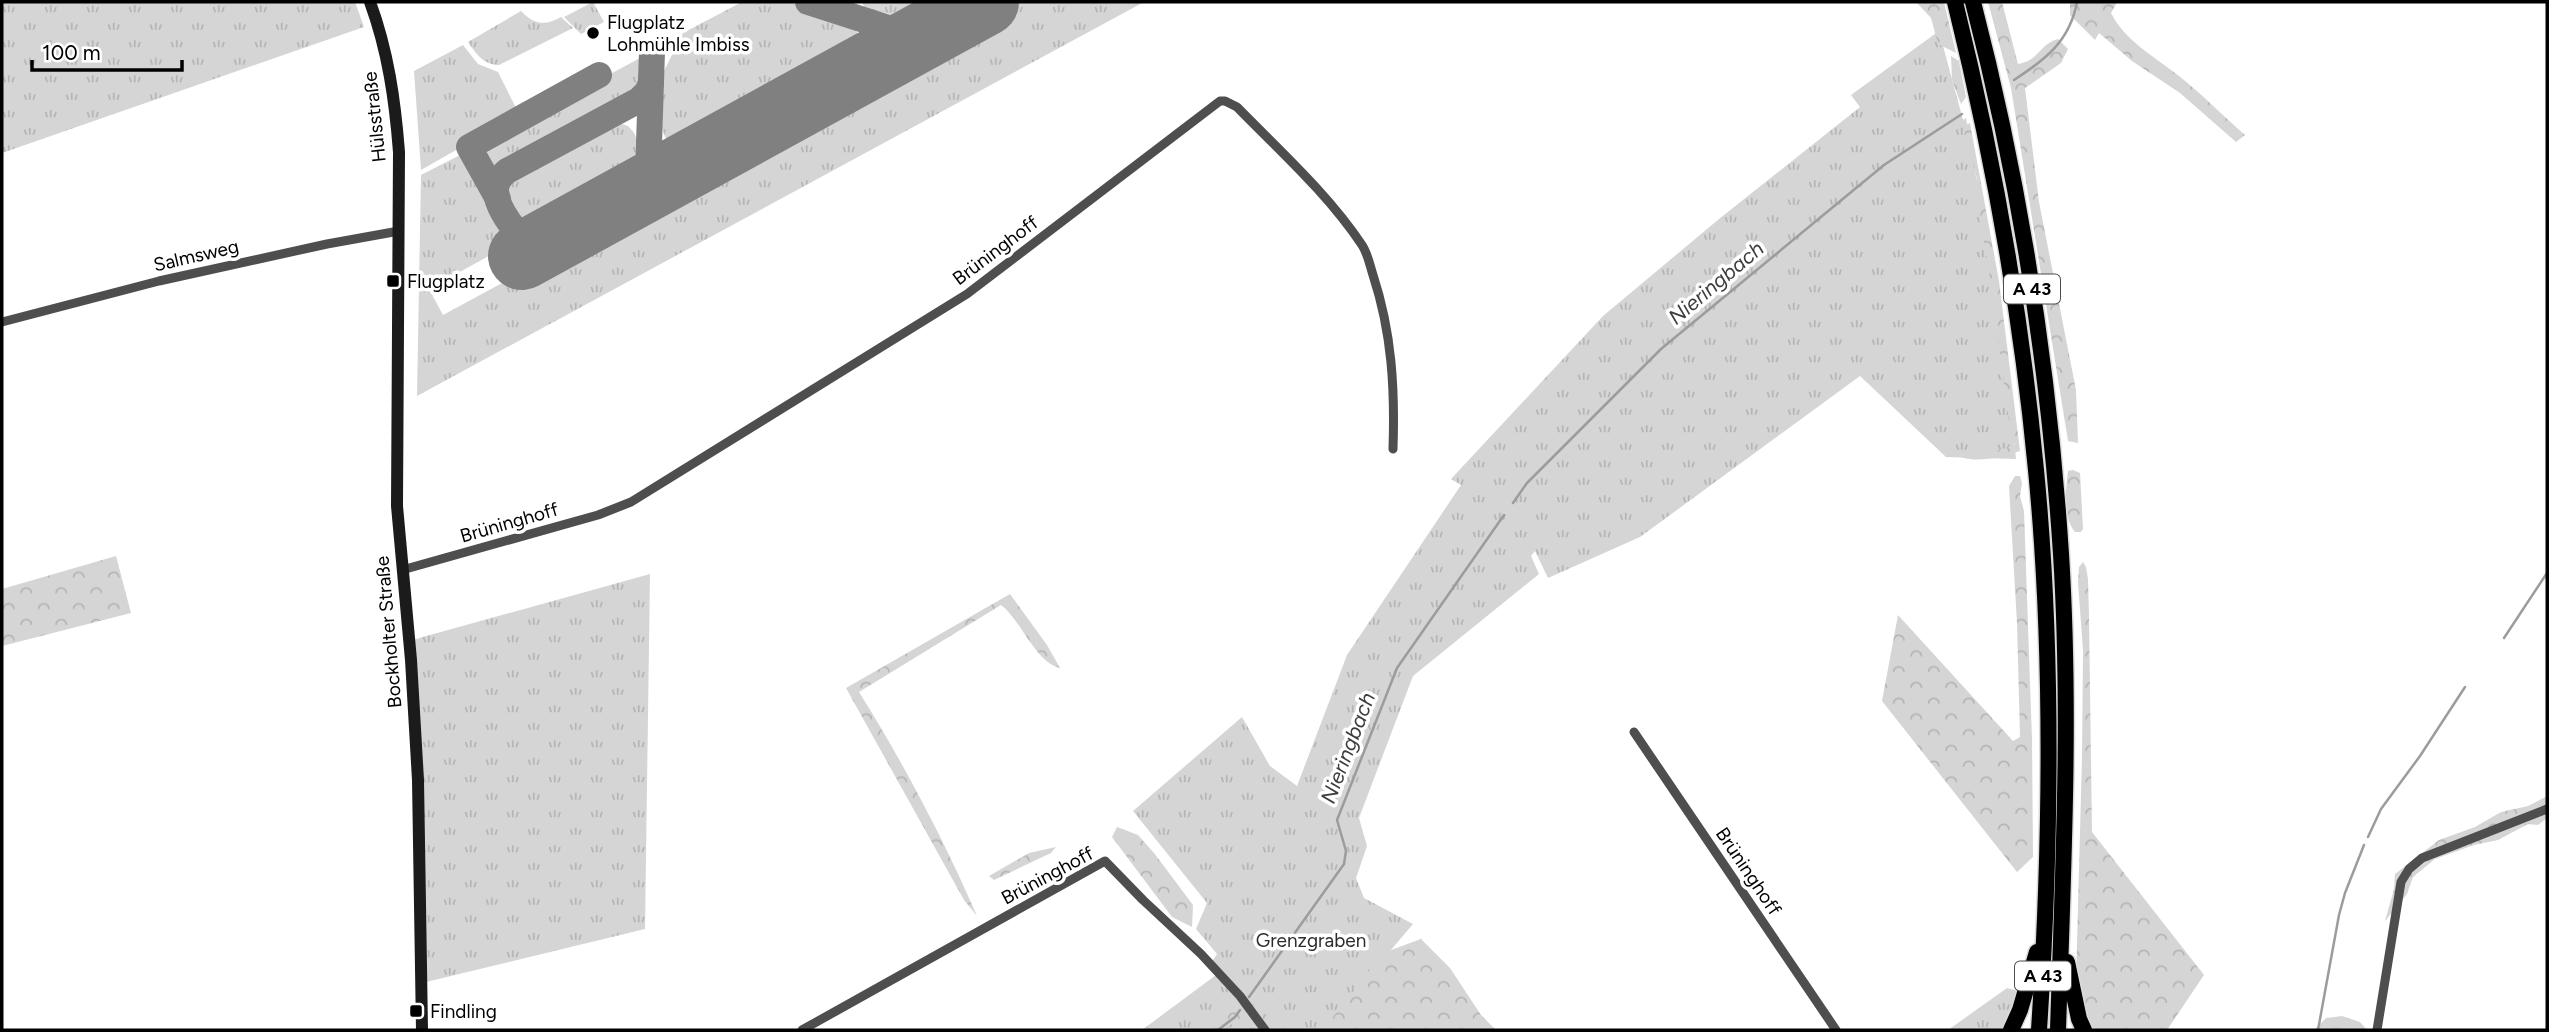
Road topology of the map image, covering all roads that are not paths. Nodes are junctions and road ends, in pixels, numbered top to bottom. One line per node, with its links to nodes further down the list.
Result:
1 (370, 2): 4 (street, Hülsstraße)
2 (1955, 2): 10 (highway, A 43)
3 (1973, 2): 11 (highway, A 43)
4 (399, 231): 5 (street, Salmsweg); 7 (street, Bockholter Straße)
5 (2, 322)
6 (1393, 449): 7 (street, Brüninghoff)
7 (402, 570): 12 (street, Bockholter Straße)
8 (1634, 732): 15 (street, Brüninghoff)
9 (2547, 809): 20 (street)
10 (2044, 922): 16 (highway); 17 (highway, A 43)
11 (2061, 936): 18 (highway, A 43); 19 (highway)
12 (422, 1030)
13 (802, 1030): 14 (street, Brüninghoff)
14 (1265, 1030)
15 (1836, 1030)
16 (2011, 1030)
17 (2039, 1030)
18 (2058, 1030)
19 (2084, 1030)
20 (2377, 1030)

